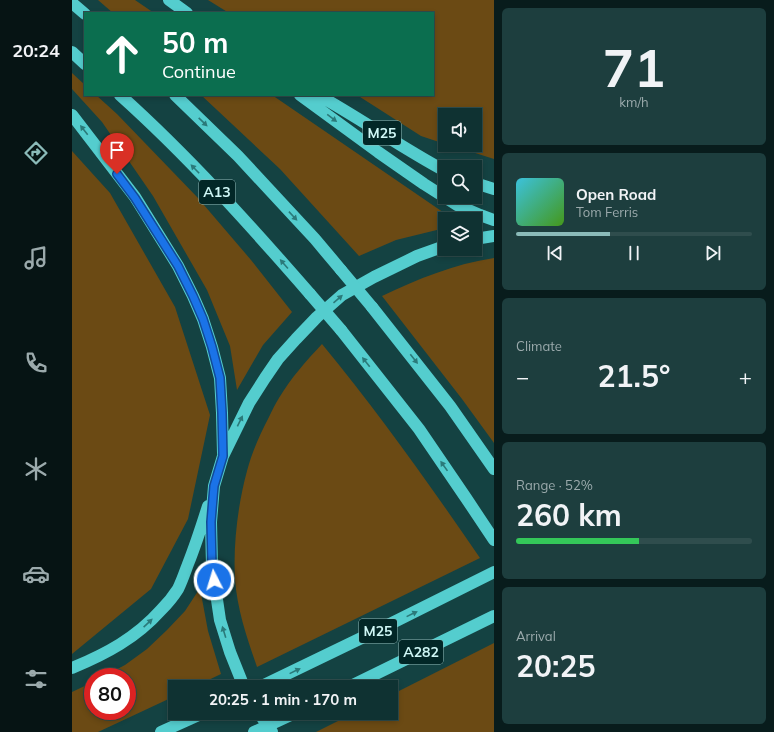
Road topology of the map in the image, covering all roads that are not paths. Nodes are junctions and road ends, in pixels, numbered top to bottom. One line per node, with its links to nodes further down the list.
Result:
1 (169, 0): 3 (highway)
2 (72, 3): 4 (highway)
3 (186, 12)
4 (84, 13)
5 (72, 52): 6 (highway)
6 (84, 63)
7 (121, 96): 22 (highway, A13, one-way to 7, bridge)
8 (176, 96): 20 (highway, A13, one-way to 20, bridge)
9 (301, 96): 15 (highway, one-way to 15)
10 (320, 96): 12 (highway, M25)
11 (72, 115): 19 (highway, one-way to 11)
12 (438, 167)
13 (482, 185): 14 (highway)
14 (494, 189)
15 (494, 220)
16 (494, 236): 17 (highway)
17 (482, 238)
18 (438, 248): 19 (highway, one-way to 18)
19 (223, 456): 21 (highway)
20 (494, 469)
21 (214, 486): 25 (highway, one-way to 21); 26 (highway, one-way to 21)
22 (494, 540)
23 (494, 572): 27 (highway, M25, one-way to 23)
24 (494, 616): 28 (highway, A282)
25 (72, 668)
26 (241, 680)
27 (274, 680)
28 (363, 680)
29 (188, 720): 32 (highway)
30 (264, 720): 34 (highway, bridge)
31 (280, 720): 33 (highway)
32 (161, 732)
33 (254, 732)
34 (272, 732)

